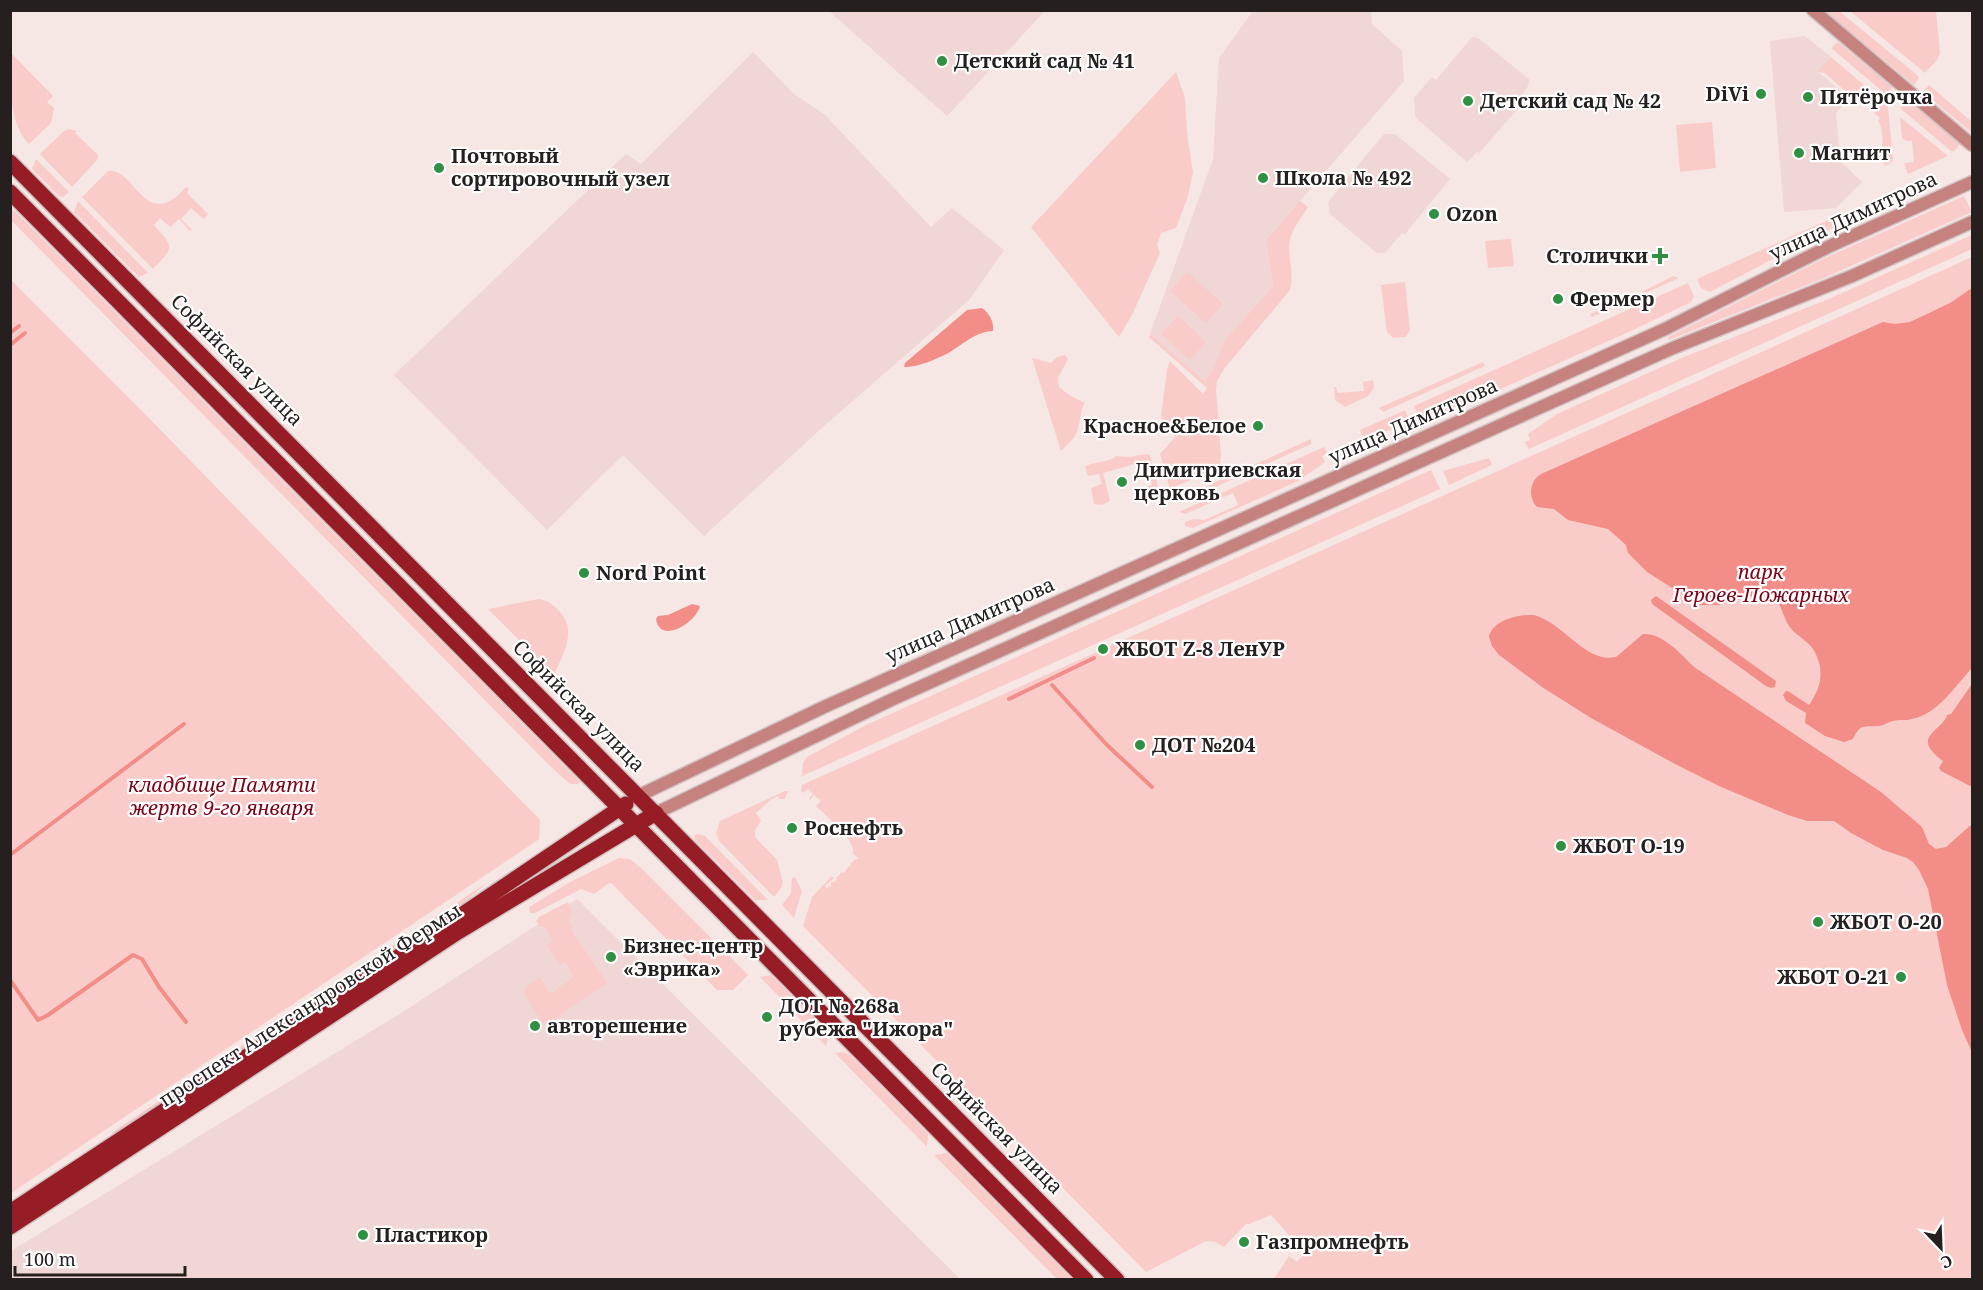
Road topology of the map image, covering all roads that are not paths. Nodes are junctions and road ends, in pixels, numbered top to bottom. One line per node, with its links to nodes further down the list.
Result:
1 (1813, 10): 2 (street)
2 (1972, 145)
3 (10, 162): 7 (main road, Софийская улица)
4 (1972, 182): 7 (street, улица Димитрова)
5 (10, 192): 8 (main road)
6 (1972, 222): 9 (street, улица Димитрова)
7 (638, 796): 8 (main road, проспект Александровской Фермы); 9 (main road, Софийская улица)
8 (620, 808): 10 (main road); 11 (main road, проспект Александровской Фермы)
9 (656, 813): 10 (main road, проспект Александровской Фермы); 14 (main road, Софийская улица)
10 (636, 825): 12 (main road, проспект Александровской Фермы); 13 (main road)
11 (10, 1212)
12 (10, 1227)
13 (1086, 1280)
14 (1117, 1280)

